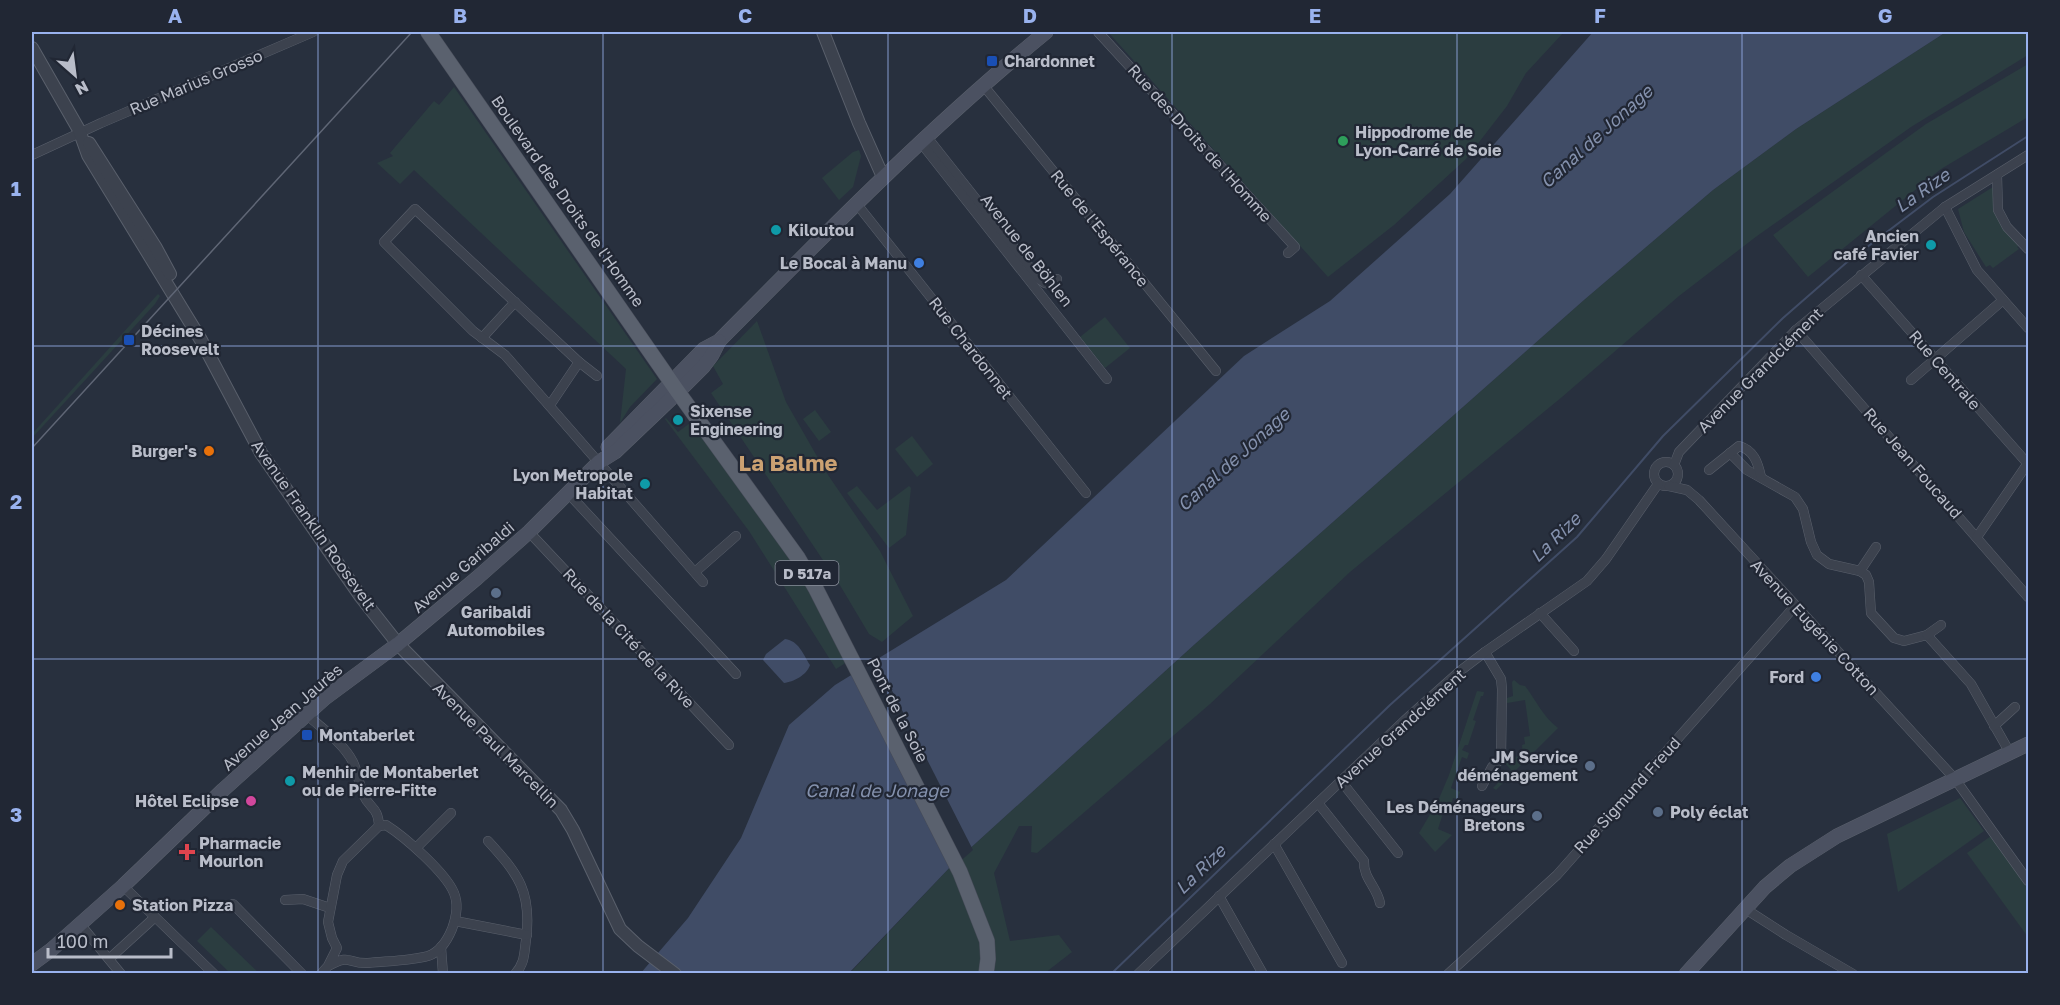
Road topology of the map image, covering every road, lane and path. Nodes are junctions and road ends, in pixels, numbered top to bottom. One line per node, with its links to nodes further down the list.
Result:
1 (313, 32): 8 (street, Rue Marius Grosso)
2 (428, 32): 31 (main road, Boulevard des Droits de l'Homme)
3 (823, 32): 13 (street)
4 (1046, 32): 7 (main road)
5 (1098, 32): 17 (street, Rue des Droits de l'Homme)
6 (32, 48): 8 (street, Avenue Franklin Roosevelt)
7 (983, 85): 9 (main road); 27 (street, Rue de l'Espérance)
8 (80, 133): 10 (street, Rue Marius Grosso); 55 (street, Avenue Franklin Roosevelt)
9 (924, 140): 13 (main road); 19 (street); 29 (street, Avenue de Böhlen)
10 (32, 155)
11 (2028, 155): 12 (street, Avenue Grandclément)
12 (1997, 175): 15 (street, Avenue Grandclément); 16 (street)
13 (884, 177): 14 (main road, Avenue Garibaldi)
14 (856, 203): 31 (main road, Avenue Garibaldi); 41 (street, Rue Chardonnet)
15 (1945, 207): 18 (street, Avenue Grandclément); 20 (street)
16 (2028, 249)
17 (1288, 253)
18 (1861, 275): 23 (street, Avenue Grandclément); 25 (street, Rue Centrale)
19 (1057, 279)
20 (2003, 300): 22 (street); 25 (street)
21 (515, 302): 24 (street); 24 (street); 26 (street)
22 (2028, 328)
23 (1796, 330): 36 (street, Avenue Grandclément); 45 (street, Rue Jean Foucaud)
24 (482, 338): 32 (street)
25 (1935, 359): 30 (street); 35 (street, Rue Centrale)
26 (579, 362): 28 (street); 32 (street)
27 (1216, 371)
28 (597, 376)
29 (1107, 379)
30 (1911, 380)
31 (675, 387): 34 (main road, Avenue Garibaldi); 84 (main road, Pont de la Soie / D 517a)
32 (550, 405): 34 (street)
33 (1730, 453): 37 (street); 38 (street); 38 (street)
34 (599, 462): 42 (main road, Avenue Garibaldi); 48 (street)
35 (2028, 464): 45 (street)
36 (1674, 465): 39 (street); 40 (street)
37 (1709, 470)
38 (1761, 477): 47 (street)
39 (1658, 484): 40 (street); 52 (street, Avenue Grandclément)
40 (1669, 486): 51 (street, Avenue Eugénie Cotton)
41 (1086, 493)
42 (568, 494): 43 (main road, Avenue Garibaldi); 58 (street)
43 (529, 532): 55 (main road, Avenue Garibaldi); 63 (street, Rue de la Cité de la Rive)
44 (736, 536): 48 (street)
45 (1977, 537): 50 (street, Rue Jean Foucaud)
46 (1876, 546): 47 (street)
47 (1860, 571): 54 (street)
48 (695, 572): 49 (street)
49 (703, 582)
50 (2028, 597)
51 (1795, 606): 65 (street, Avenue Eugénie Cotton); 106 (street, Rue Sigmund Freud)
52 (1540, 613): 56 (street); 57 (street, Avenue Grandclément)
53 (1941, 625): 54 (street)
54 (1927, 635): 61 (street)
55 (398, 644): 60 (main road, Avenue Jean Jaurès); 101 (street, Avenue Paul Marcellin)
56 (1574, 651)
57 (1485, 652): 66 (street, Avenue Grandclément); 67 (street)
58 (736, 674)
59 (2015, 706): 61 (street)
60 (307, 715): 70 (street); 76 (main road, Avenue Jean Jaurès)
61 (1994, 726): 64 (street)
62 (2028, 744): 64 (main road)
63 (729, 745)
64 (2010, 753): 65 (main road)
65 (1955, 779): 75 (street, Avenue Eugénie Cotton); 82 (main road)
66 (1341, 781): 68 (street, Avenue Grandclément); 74 (street)
67 (1482, 786)
68 (1318, 803): 72 (street, Avenue Grandclément); 79 (street)
69 (451, 813): 73 (street)
70 (383, 826): 73 (street); 81 (street)
71 (488, 841): 87 (street)
72 (1274, 844): 77 (street, Avenue Grandclément); 92 (street)
73 (416, 848): 85 (street)
74 (1398, 853)
75 (2028, 881)
76 (123, 886): 83 (street); 86 (main road, Avenue Jean Jaurès)
77 (1220, 896): 104 (street, Avenue Grandclément); 105 (street)
78 (285, 900): 81 (street)
79 (1380, 903)
80 (233, 904): 97 (street)
81 (330, 908): 88 (street)
82 (1744, 908): 107 (main road); 108 (street)
83 (154, 918): 91 (street); 96 (street)
84 (979, 919): 102 (main road, D 517a); 103 (main road, D 517a)
85 (455, 921): 87 (street); 89 (street)
86 (80, 924): 91 (street); 93 (main road, Avenue Jean Jaurès)
87 (527, 935): 100 (street)
88 (337, 948): 90 (street); 94 (street)
89 (441, 948): 90 (street); 99 (street)
90 (348, 958): 94 (street)
91 (109, 959): 95 (street)
92 (1342, 963)
93 (32, 964)
94 (328, 966): 98 (street)
95 (121, 974)
96 (214, 974)
97 (302, 974)
98 (321, 974)
99 (442, 974)
100 (515, 974)
101 (675, 974)
102 (976, 974)
103 (986, 974)
104 (1138, 974)
105 (1263, 974)
106 (1448, 974)
107 (1686, 974)
108 (1853, 974)

